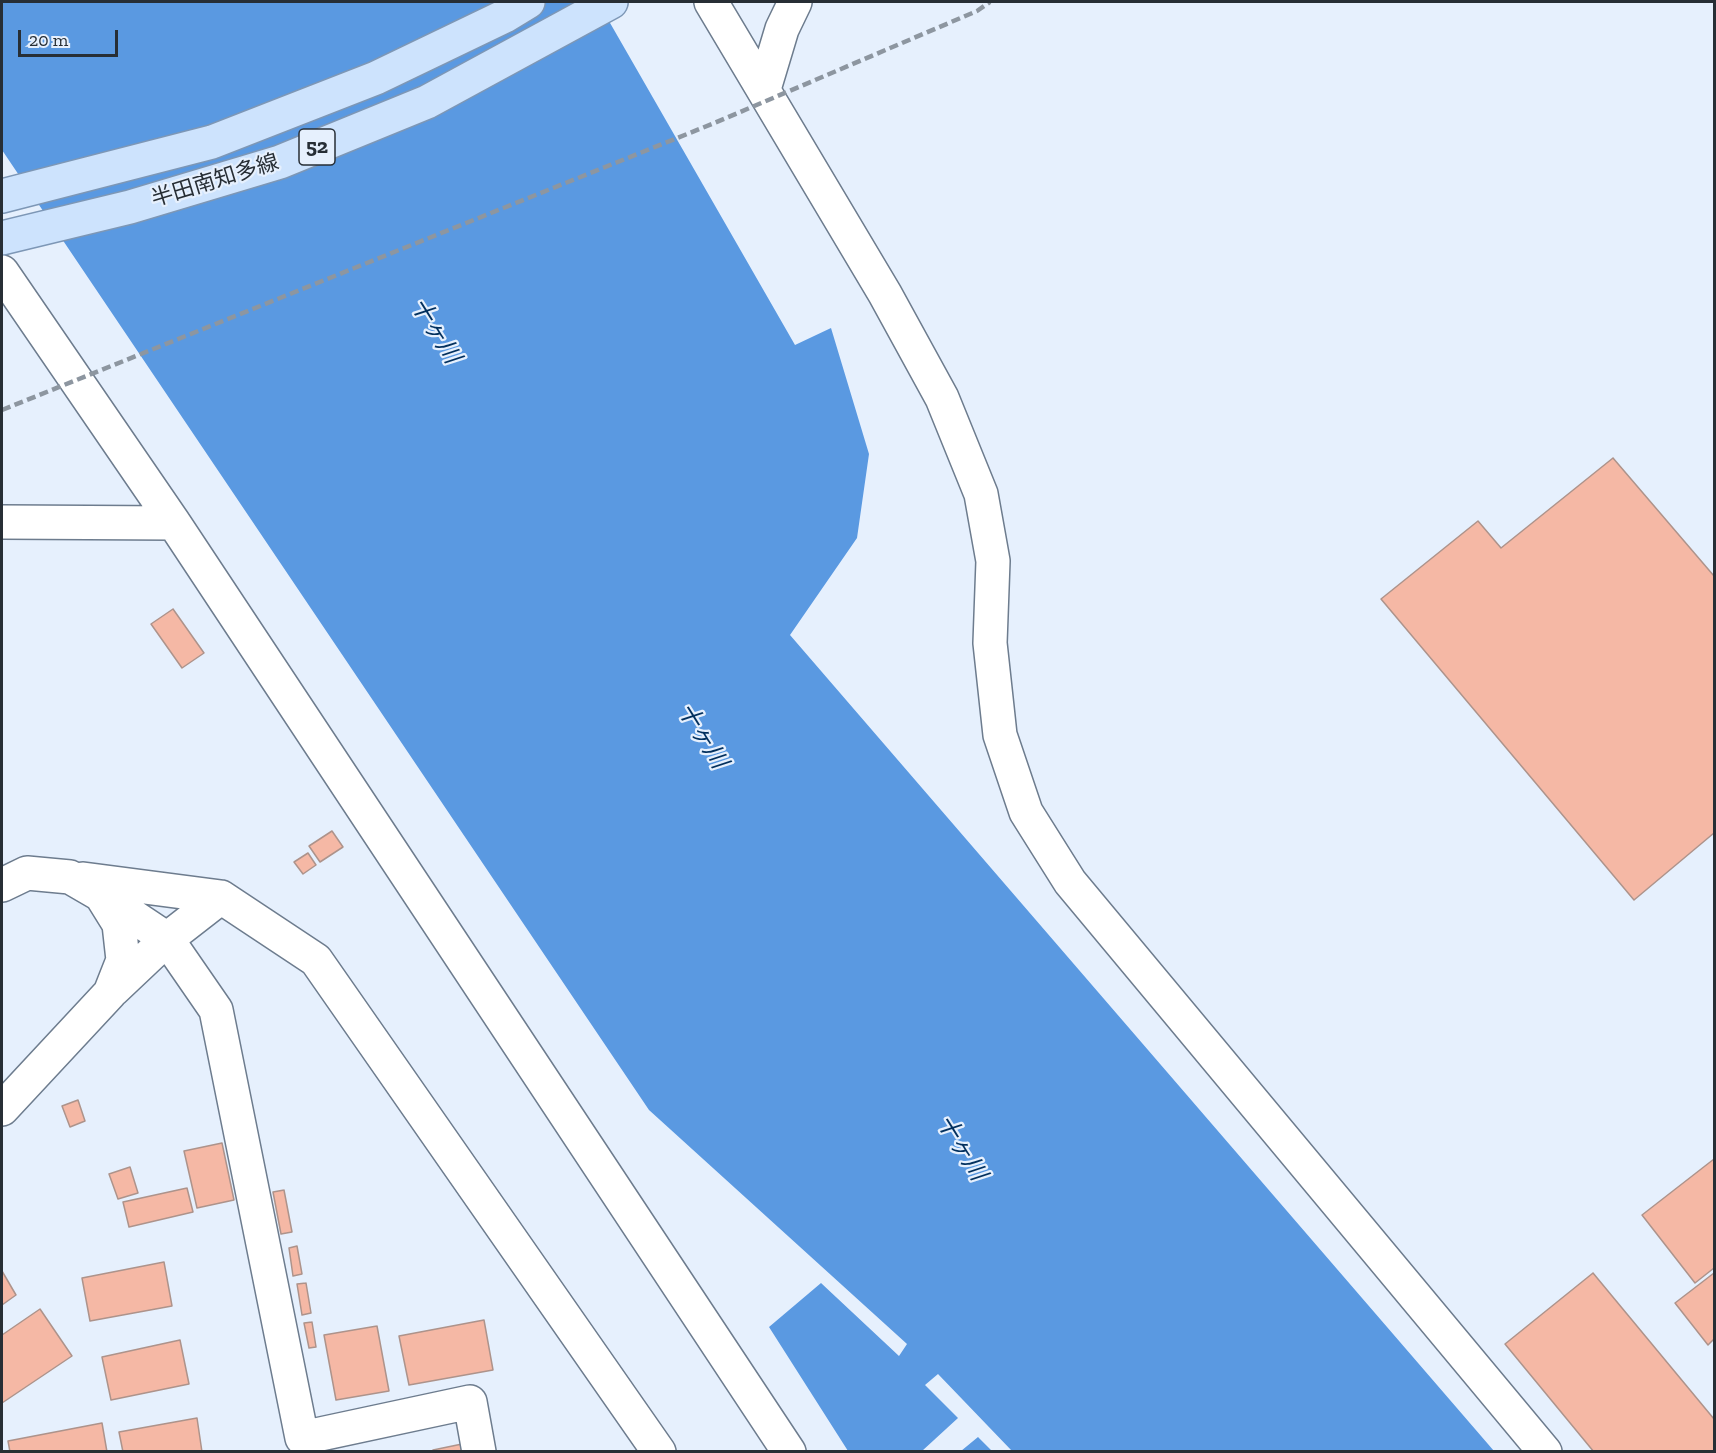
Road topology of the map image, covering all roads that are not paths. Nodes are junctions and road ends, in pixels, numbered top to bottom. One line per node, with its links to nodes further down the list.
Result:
1 (528, 2): 6 (main road, 半田南知多線 / 52)
2 (611, 2): 7 (main road, 半田南知多線 / 52)
3 (711, 2): 5 (street)
4 (795, 2): 5 (street)
5 (764, 89): 21 (street)
6 (2, 196)
7 (2, 238)
8 (2, 272): 10 (street)
9 (2, 522): 10 (street)
10 (174, 523): 20 (street)
11 (70, 877): 12 (street); 13 (street); 14 (street)
12 (2, 885)
13 (101, 895): 15 (street); 16 (street)
14 (221, 897): 15 (street); 19 (street)
15 (167, 939): 16 (street); 18 (street)
16 (110, 993): 17 (street)
17 (2, 1109)
18 (479, 1452)
19 (659, 1452)
20 (789, 1452)
21 (1545, 1452)

